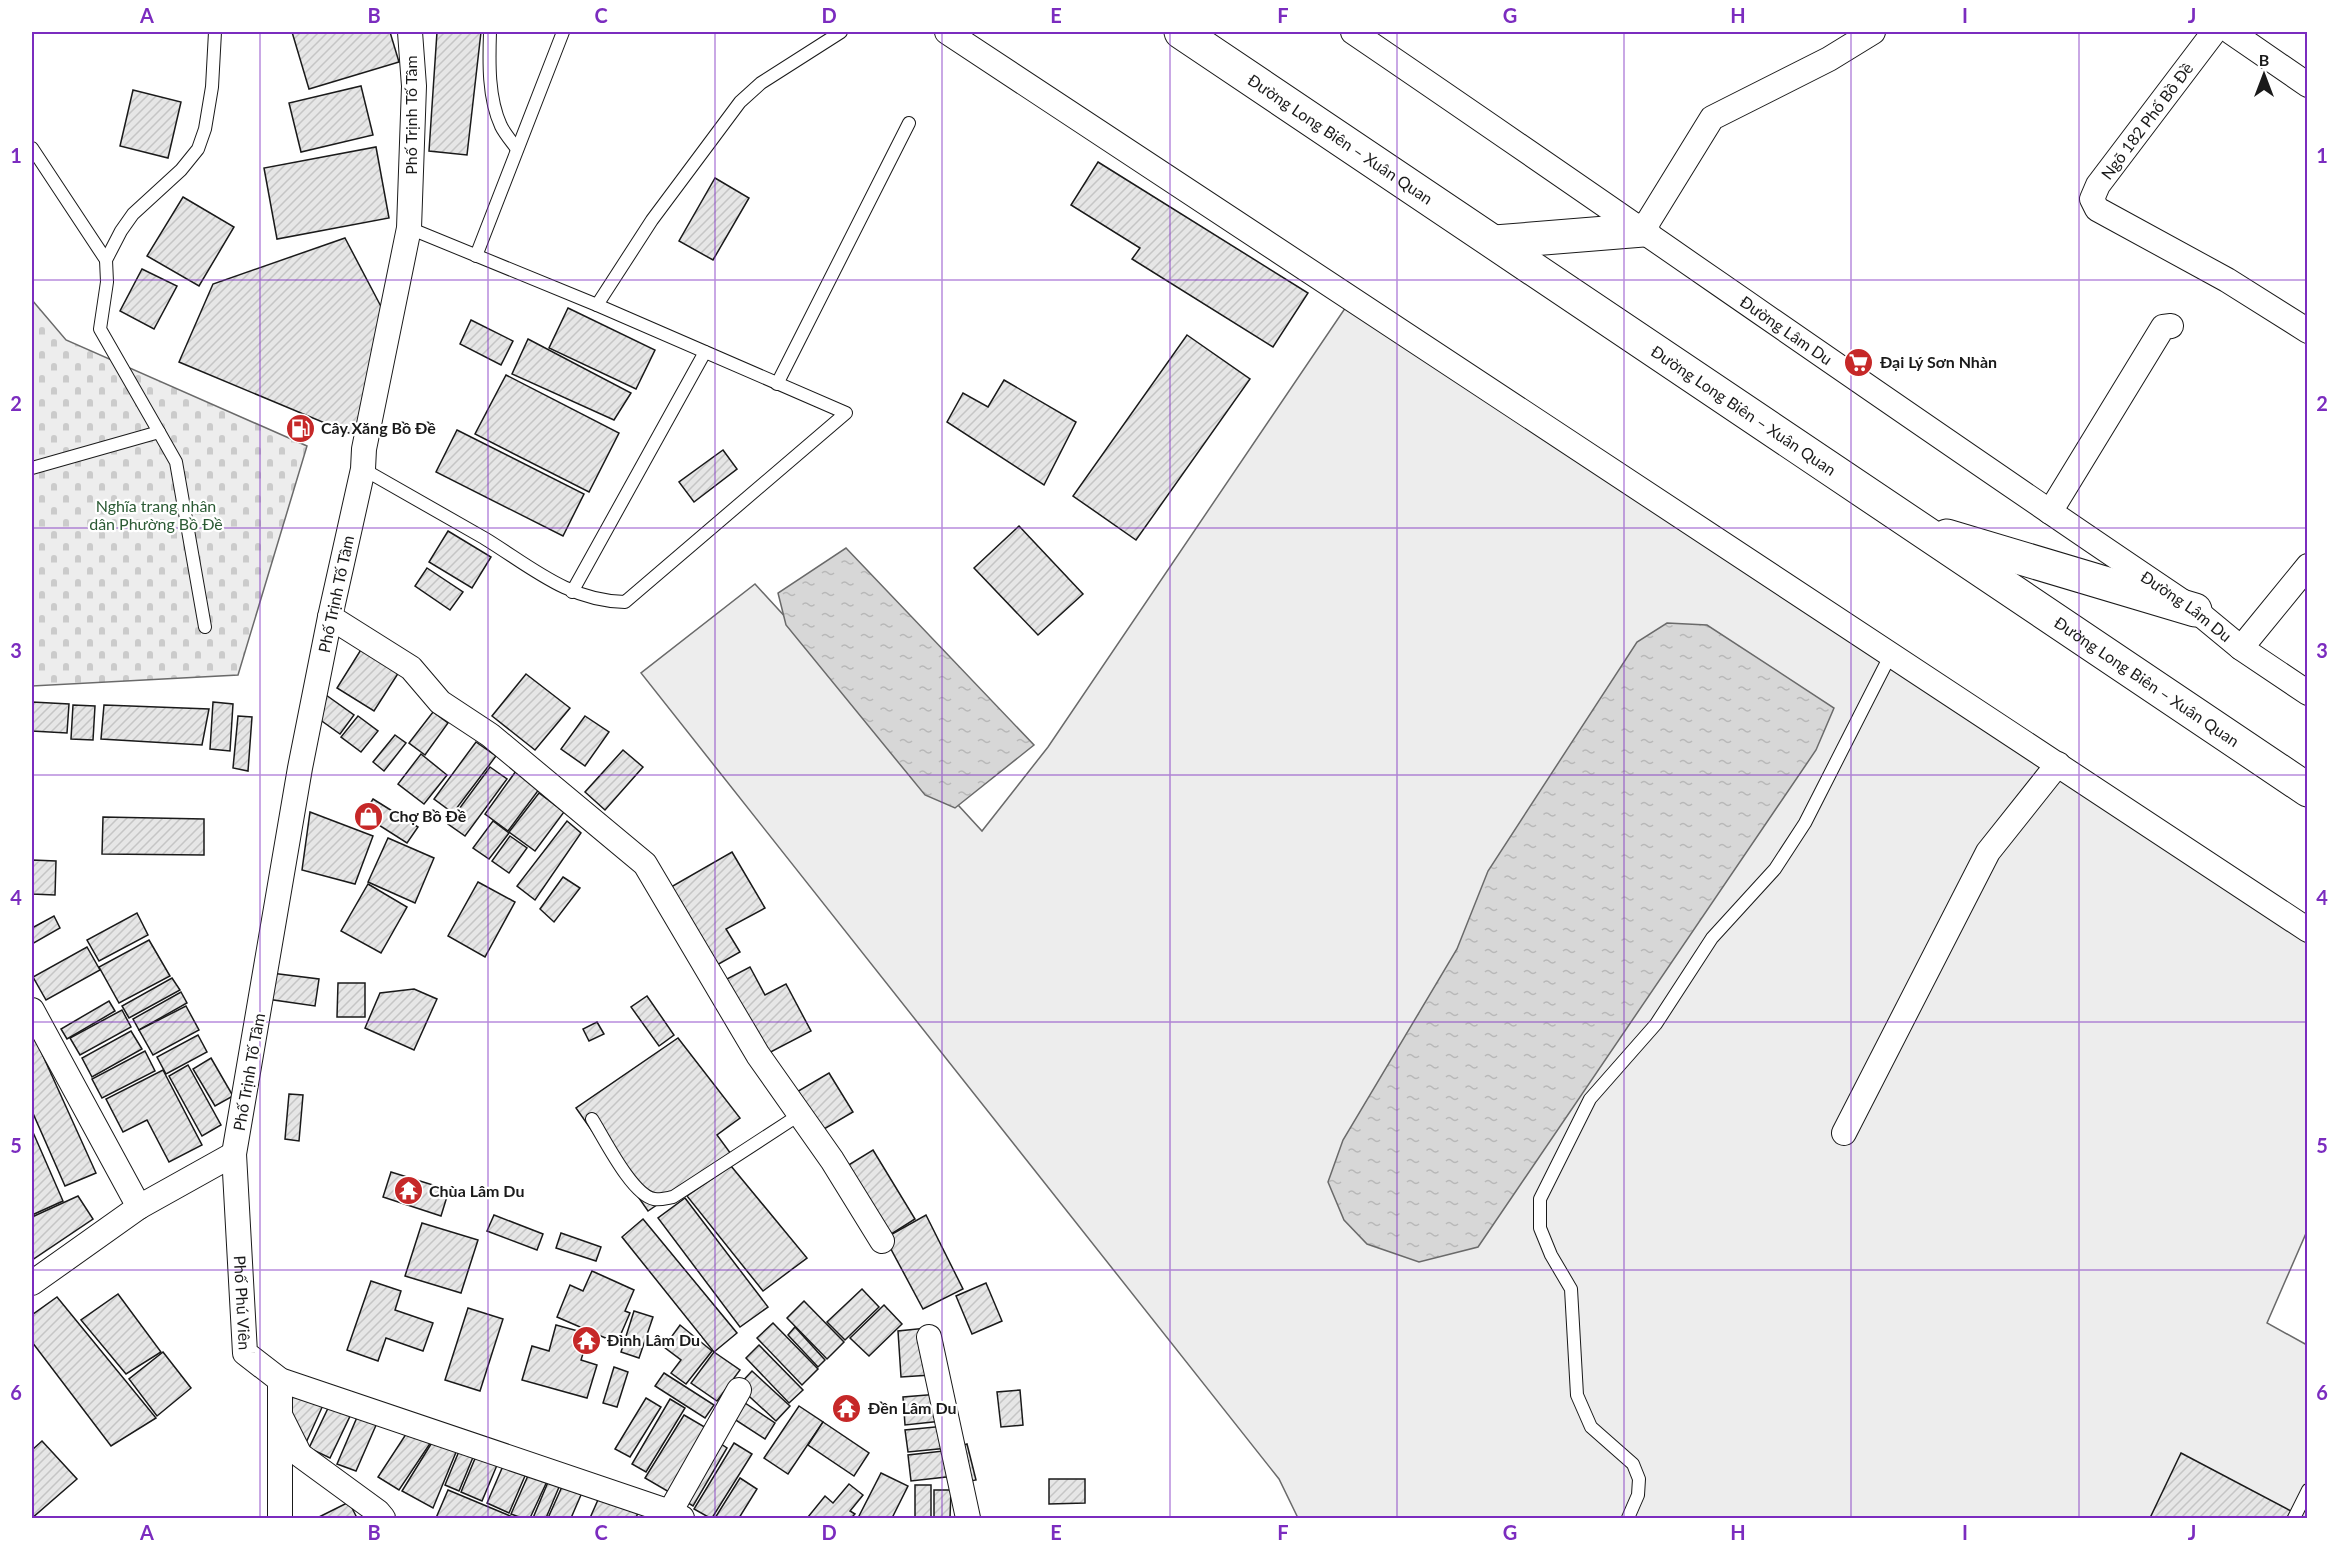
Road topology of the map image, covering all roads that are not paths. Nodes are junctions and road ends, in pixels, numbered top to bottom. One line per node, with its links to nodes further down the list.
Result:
1 (215, 32): 21 (lane)
2 (410, 32): 17 (street, Phố Trịnh Tố Tâm)
3 (490, 32): 16 (lane)
4 (563, 32): 16 (lane)
5 (840, 32): 22 (lane)
6 (947, 32): 38 (street)
7 (1181, 32): 19 (main road, Đường Long Biên – Xuân Quan)
8 (1353, 32): 18 (street, Đường Lâm Du)
9 (1873, 32): 18 (street)
10 (2214, 32): 24 (street, Ngõ 182 Phố Bồ Đề)
11 (2231, 32): 12 (street)
12 (2261, 40): 13 (street)
13 (2307, 85)
14 (909, 123): 26 (lane)
15 (32, 148): 21 (lane)
16 (517, 149): 20 (lane)
17 (409, 228): 20 (lane); 29 (street, Phố Trịnh Tố Tâm)
18 (1643, 230): 19 (main road); 30 (street, Đường Lâm Du)
19 (1495, 242): 31 (main road, Đường Long Biên – Xuân Quan)
20 (476, 256): 22 (lane)
21 (106, 260): 27 (lane)
22 (597, 305): 25 (lane)
23 (2171, 326): 30 (street)
24 (2307, 331)
25 (705, 352): 26 (lane); 33 (lane)
26 (777, 384): 33 (lane)
27 (159, 432): 28 (lane); 36 (lane)
28 (32, 468)
29 (363, 469): 33 (lane); 35 (street, Phố Trịnh Tố Tâm)
30 (2050, 512): 34 (street, Đường Lâm Du)
31 (1914, 527): 34 (main road); 41 (main road, Đường Long Biên – Xuân Quan)
32 (2307, 567): 37 (street)
33 (572, 592)
34 (2195, 610): 37 (street, Đường Lâm Du)
35 (330, 617): 44 (street); 47 (street, Phố Trịnh Tố Tâm)
36 (205, 627)
37 (2241, 648): 39 (street, Đường Lâm Du)
38 (1891, 654): 40 (street); 60 (lane)
39 (2307, 693)
40 (2058, 764): 42 (street); 46 (street)
41 (2307, 790)
42 (2307, 930)
43 (33, 1019): 48 (street)
44 (799, 1115): 45 (lane); 49 (street)
45 (592, 1119)
46 (1844, 1133)
47 (234, 1154): 48 (street); 52 (street, Phố Phú Viên)
48 (139, 1207): 50 (street)
49 (882, 1241)
50 (32, 1283)
51 (929, 1337): 59 (street)
52 (280, 1380): 54 (street); 56 (street, Phố Phú Viên)
53 (739, 1390): 56 (street)
54 (280, 1415): 57 (street); 58 (street)
55 (2307, 1490): 61 (lane)
56 (676, 1515)
57 (280, 1518)
58 (383, 1518)
59 (968, 1518)
60 (1628, 1518)
61 (2294, 1518)

